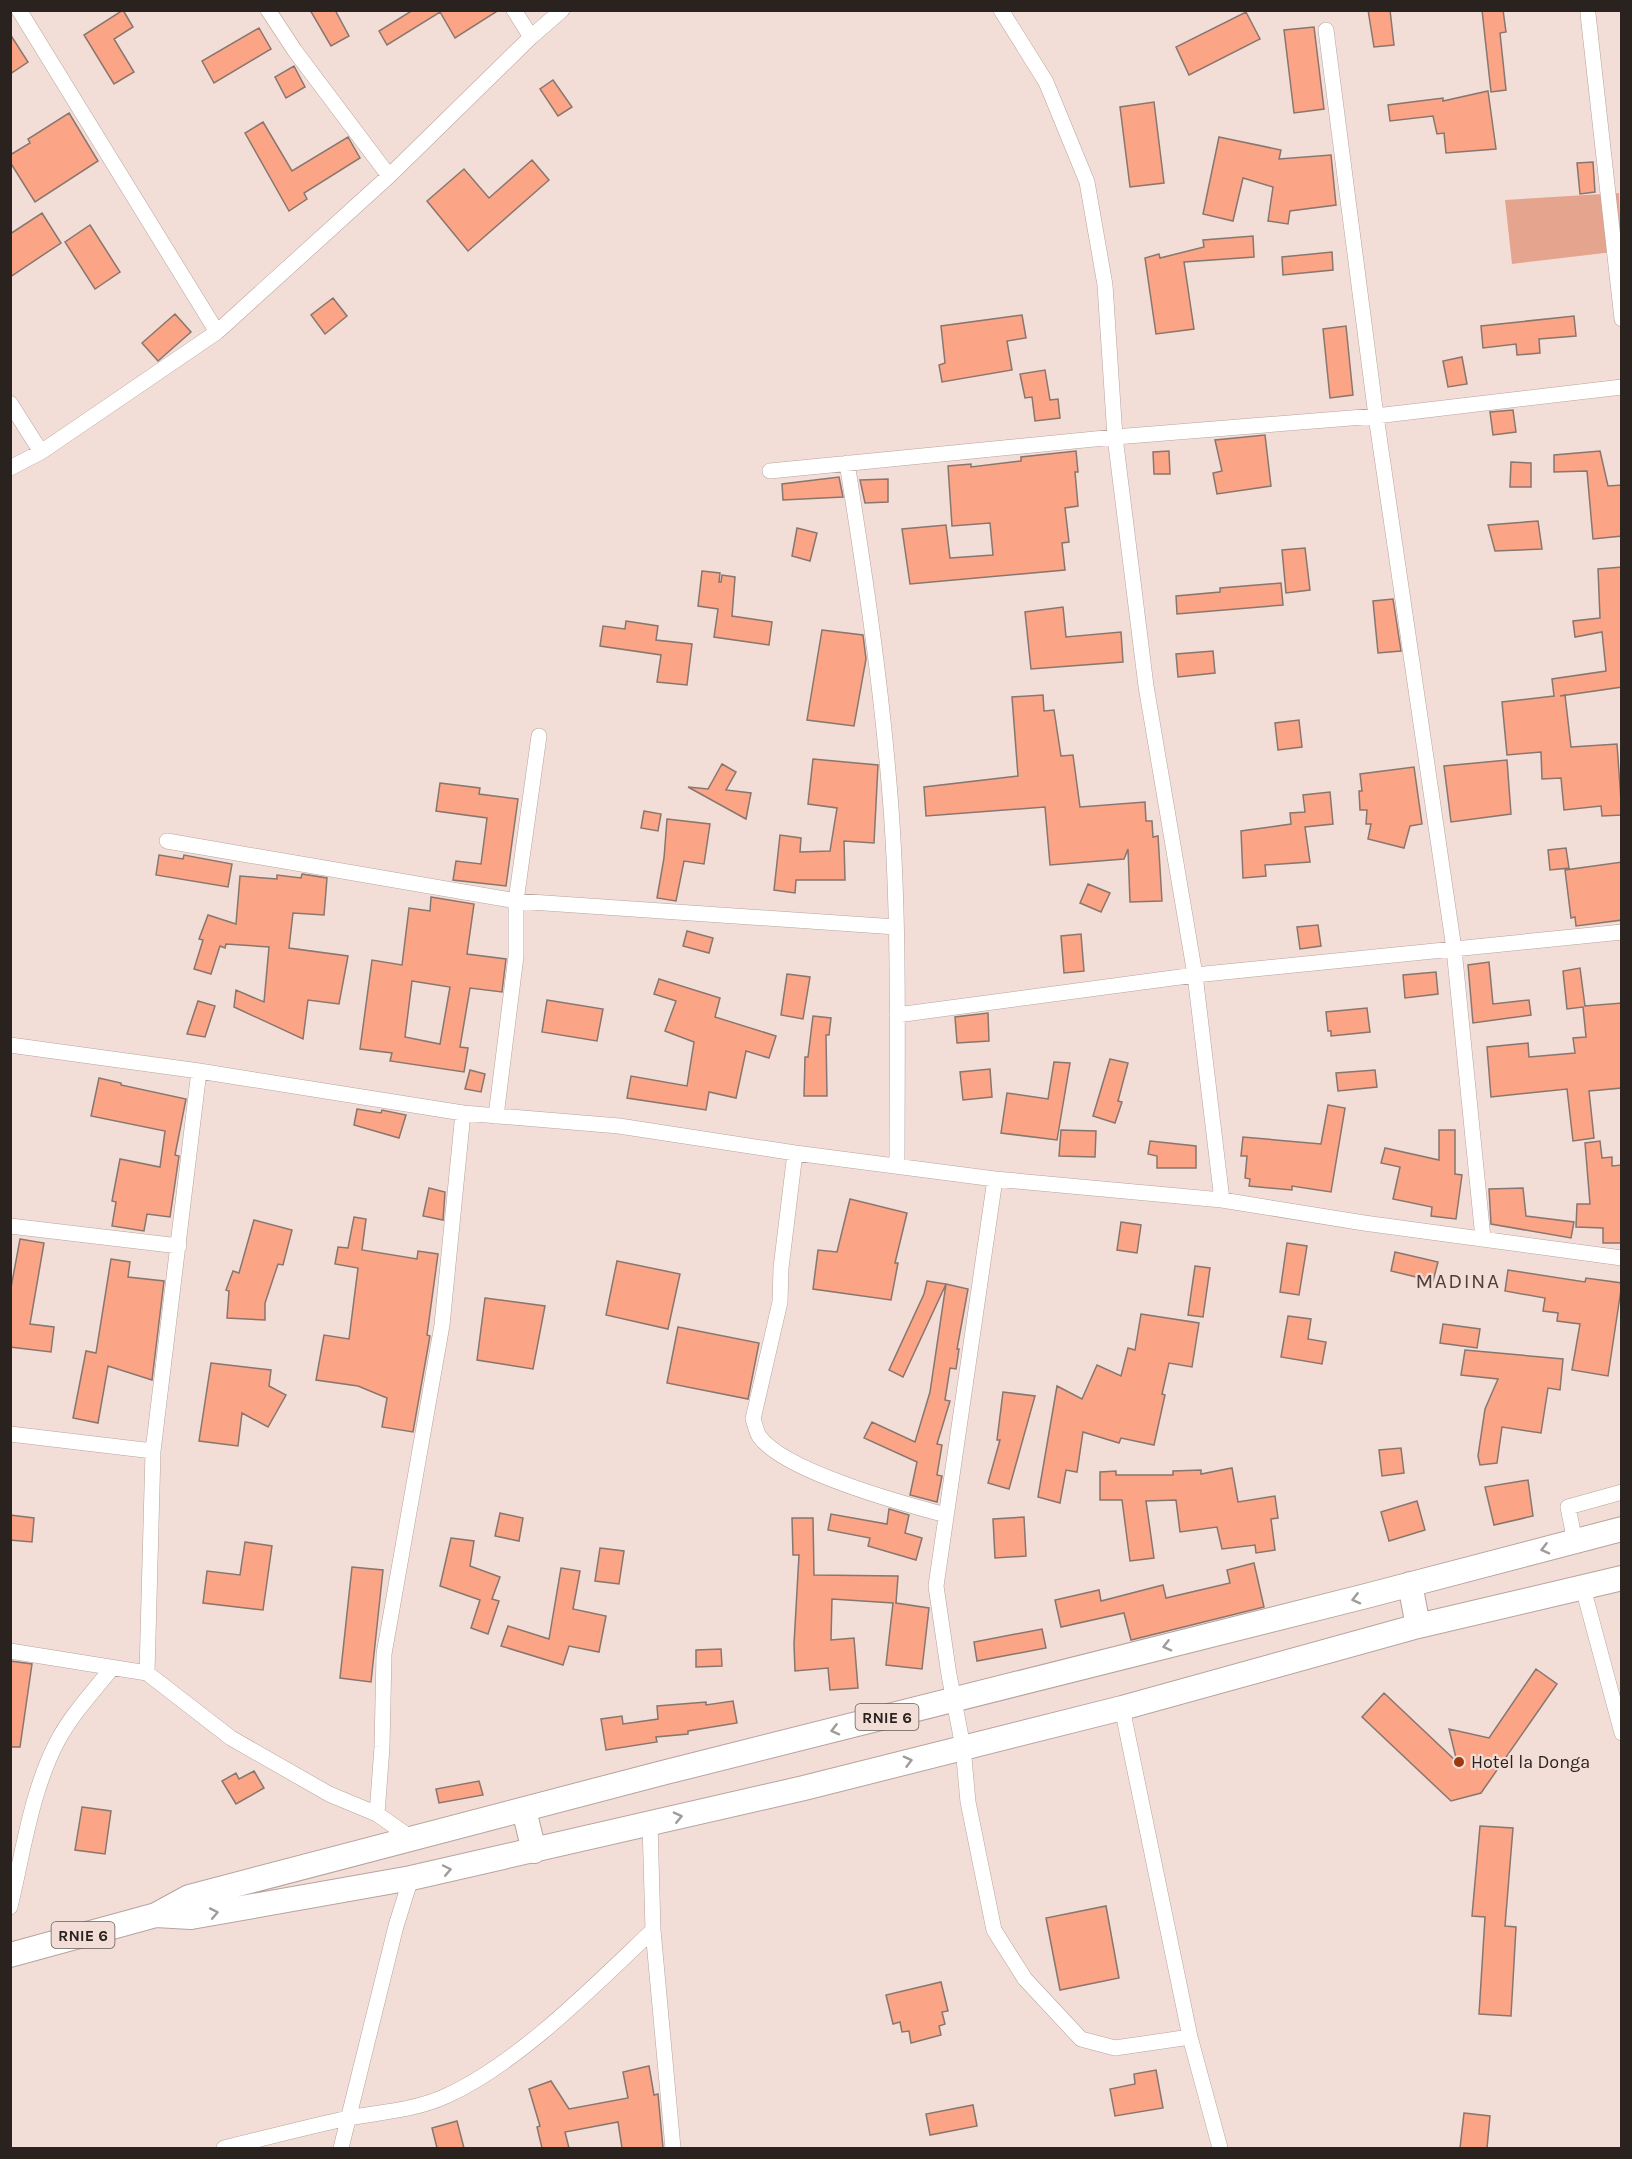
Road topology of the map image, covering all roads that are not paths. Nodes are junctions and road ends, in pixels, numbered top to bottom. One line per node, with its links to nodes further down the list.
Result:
1 (19, 10): 11 (street)
2 (268, 10): 9 (street)
3 (514, 10): 8 (street)
4 (562, 10): 8 (street)
5 (1001, 10): 15 (street)
6 (1588, 14): 10 (street)
7 (1326, 30): 14 (street)
8 (531, 37): 9 (street)
9 (389, 176): 11 (street)
10 (1622, 319)
11 (217, 332): 16 (street)
12 (1622, 387): 14 (street)
13 (10, 403): 16 (street)
14 (1376, 416): 15 (street); 25 (street)
15 (1115, 437): 17 (street); 26 (street)
16 (41, 452): 18 (street)
17 (848, 463): 19 (street); 23 (street)
18 (10, 468)
19 (770, 471)
20 (539, 736): 22 (street)
21 (167, 841): 22 (street)
22 (516, 901): 23 (street); 31 (street)
23 (896, 927): 27 (street)
24 (1622, 932): 25 (street)
25 (1454, 949): 26 (street); 37 (street)
26 (1195, 975): 27 (street); 35 (street)
27 (897, 1015): 33 (street)
28 (10, 1045): 29 (street)
29 (199, 1071): 30 (street); 38 (street)
30 (463, 1113): 31 (street); 58 (street)
31 (496, 1116): 32 (street)
32 (795, 1154): 33 (street); 43 (street)
33 (897, 1164): 34 (street)
34 (995, 1179): 35 (street); 43 (street)
35 (1222, 1200): 37 (street)
36 (10, 1226): 38 (street)
37 (1484, 1238): 39 (street)
38 (178, 1246): 41 (street)
39 (1622, 1258)
40 (10, 1434): 41 (street)
41 (153, 1451): 52 (street)
42 (1622, 1492): 45 (street)
43 (946, 1515): 53 (street)
44 (1622, 1529): 45 (main road, RNIE 6)
45 (1575, 1542): 47 (main road, RNIE 6, one-way to 47)
46 (1622, 1578): 48 (main road, RNIE 6)
47 (1410, 1584): 49 (main road); 53 (main road, RNIE 6, one-way to 53)
48 (1583, 1588): 49 (main road, RNIE 6); 55 (street)
49 (1418, 1626): 54 (main road, RNIE 6)
50 (10, 1651): 51 (street)
51 (112, 1668): 52 (street); 63 (street)
52 (147, 1672): 58 (street)
53 (954, 1700): 56 (street); 57 (main road, RNIE 6, one-way to 57)
54 (1122, 1708): 56 (main road, RNIE 6); 67 (street)
55 (1622, 1732)
56 (963, 1747): 59 (main road, RNIE 6, one-way to 56); 67 (street)
57 (524, 1810): 60 (main road, RNIE 6); 61 (main road)
58 (378, 1814): 60 (street)
59 (650, 1823): 61 (main road, RNIE 6); 65 (street)
60 (414, 1840): 64 (main road, RNIE 6)
61 (534, 1851): 62 (main road, RNIE 6, one-way to 61)
62 (411, 1878): 64 (main road, RNIE 6, one-way to 62); 68 (street)
63 (10, 1907)
64 (156, 1915): 66 (main road, RNIE 6)
65 (653, 1930): 68 (street); 71 (street)
66 (10, 1955)
67 (1190, 2037): 72 (street)
68 (347, 2119): 69 (street); 70 (street)
69 (224, 2148)
70 (341, 2148)
71 (673, 2148)
72 (1220, 2148)

